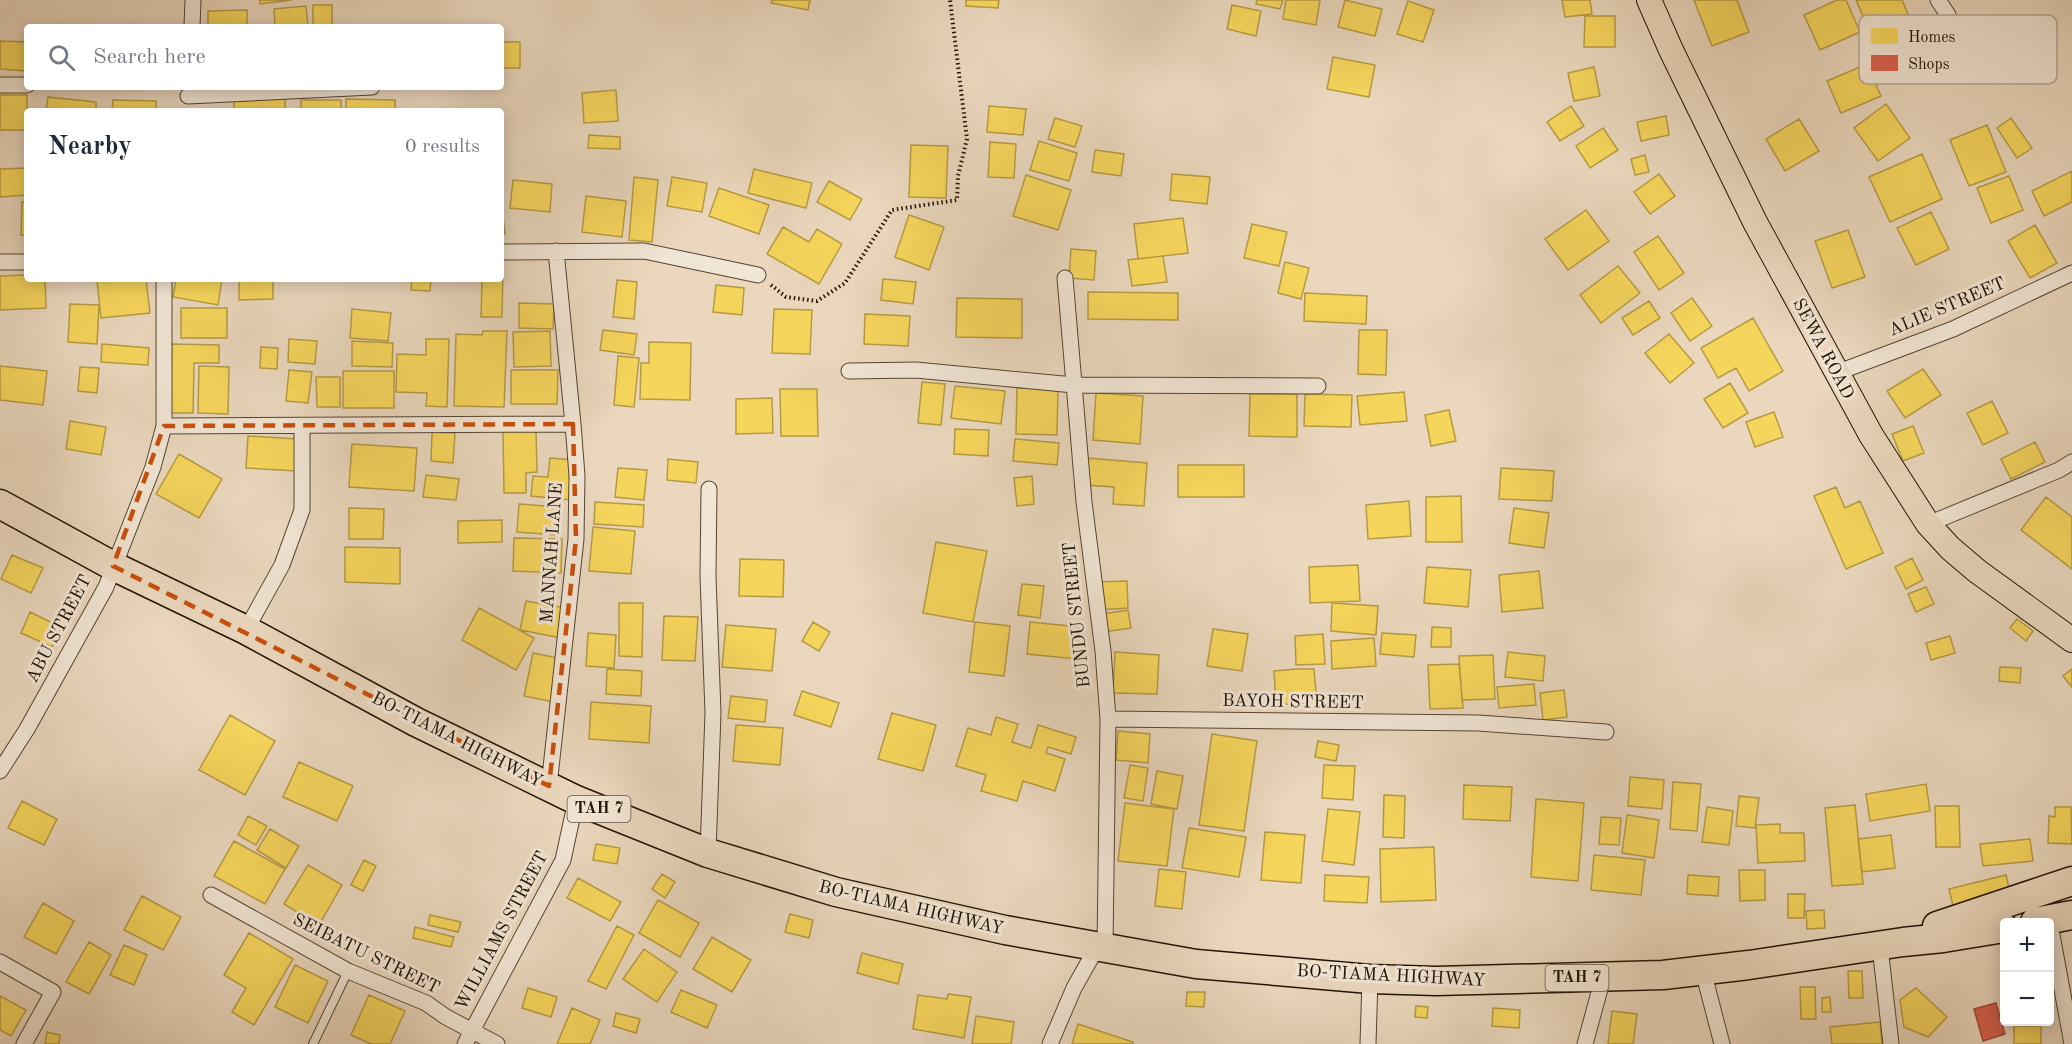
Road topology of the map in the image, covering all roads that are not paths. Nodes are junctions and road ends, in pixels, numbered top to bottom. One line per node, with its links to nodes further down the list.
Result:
1 (193, 0): 5 (street)
2 (1649, 0): 19 (main road, SEWA ROAD)
3 (1938, 0): 4 (street)
4 (1948, 15)
5 (192, 24)
6 (0, 85): 7 (street)
7 (24, 85)
8 (322, 90): 9 (street)
9 (188, 98)
10 (556, 251): 11 (street); 15 (street); 22 (street, MANNAH LANE)
11 (504, 252)
12 (0, 262): 13 (street)
13 (24, 262)
14 (2072, 273): 19 (street, ALIE STREET)
15 (758, 275)
16 (1065, 278): 20 (street, BUNDU STREET)
17 (164, 282): 23 (street, ABU STREET)
18 (849, 371): 20 (street)
19 (1836, 373): 28 (main road, SEWA ROAD)
20 (1074, 385): 21 (street); 32 (street, BUNDU STREET)
21 (1318, 386)
22 (573, 424): 24 (street); 35 (street, MANNAH LANE)
23 (164, 426): 24 (street); 29 (street, ABU STREET)
24 (302, 427): 30 (street)
25 (2072, 462): 28 (street)
26 (709, 489): 37 (street)
27 (0, 504): 29 (highway, BO-TIAMA HIGHWAY / TAH 7)
28 (1928, 524): 31 (main road, SEWA ROAD)
29 (112, 566): 30 (highway, BO-TIAMA HIGHWAY / TAH 7); 34 (street, ABU STREET)
30 (246, 630): 35 (highway, BO-TIAMA HIGHWAY / TAH 7)
31 (2072, 640)
32 (1108, 719): 33 (street, BAYOH STREET); 43 (street, BUNDU STREET)
33 (1606, 732)
34 (0, 771)
35 (549, 786): 36 (highway, BO-TIAMA HIGHWAY / TAH 7)
36 (576, 800): 37 (highway, BO-TIAMA HIGHWAY / TAH 7); 49 (street, WILLIAMS STREET)
37 (708, 853): 43 (highway, BO-TIAMA HIGHWAY / TAH 7)
38 (2072, 881): 42 (highway, BO-TIAMA HIGHWAY / TAH 7)
39 (211, 895): 45 (street, SEIBATU STREET)
40 (2000, 929): 42 (highway, BO-TIAMA HIGHWAY / TAH 7)
41 (2054, 939): 58 (street)
42 (1892, 944): 46 (highway, BO-TIAMA HIGHWAY / TAH 7); 57 (street)
43 (1101, 948): 48 (highway, BO-TIAMA HIGHWAY / TAH 7); 53 (street)
44 (0, 962): 50 (street)
45 (348, 971): 49 (street, SEIBATU STREET); 51 (lane)
46 (1703, 971): 47 (highway, BO-TIAMA HIGHWAY / TAH 7); 56 (street)
47 (1603, 978): 48 (highway, BO-TIAMA HIGHWAY / TAH 7); 55 (street)
48 (1370, 979): 54 (street)
49 (468, 1038): 52 (street, SEIBATU STREET)
50 (24, 1044)
51 (313, 1044)
52 (497, 1044)
53 (1050, 1044)
54 (1368, 1044)
55 (1585, 1044)
56 (1722, 1044)
57 (1892, 1044)
58 (2072, 1044)

